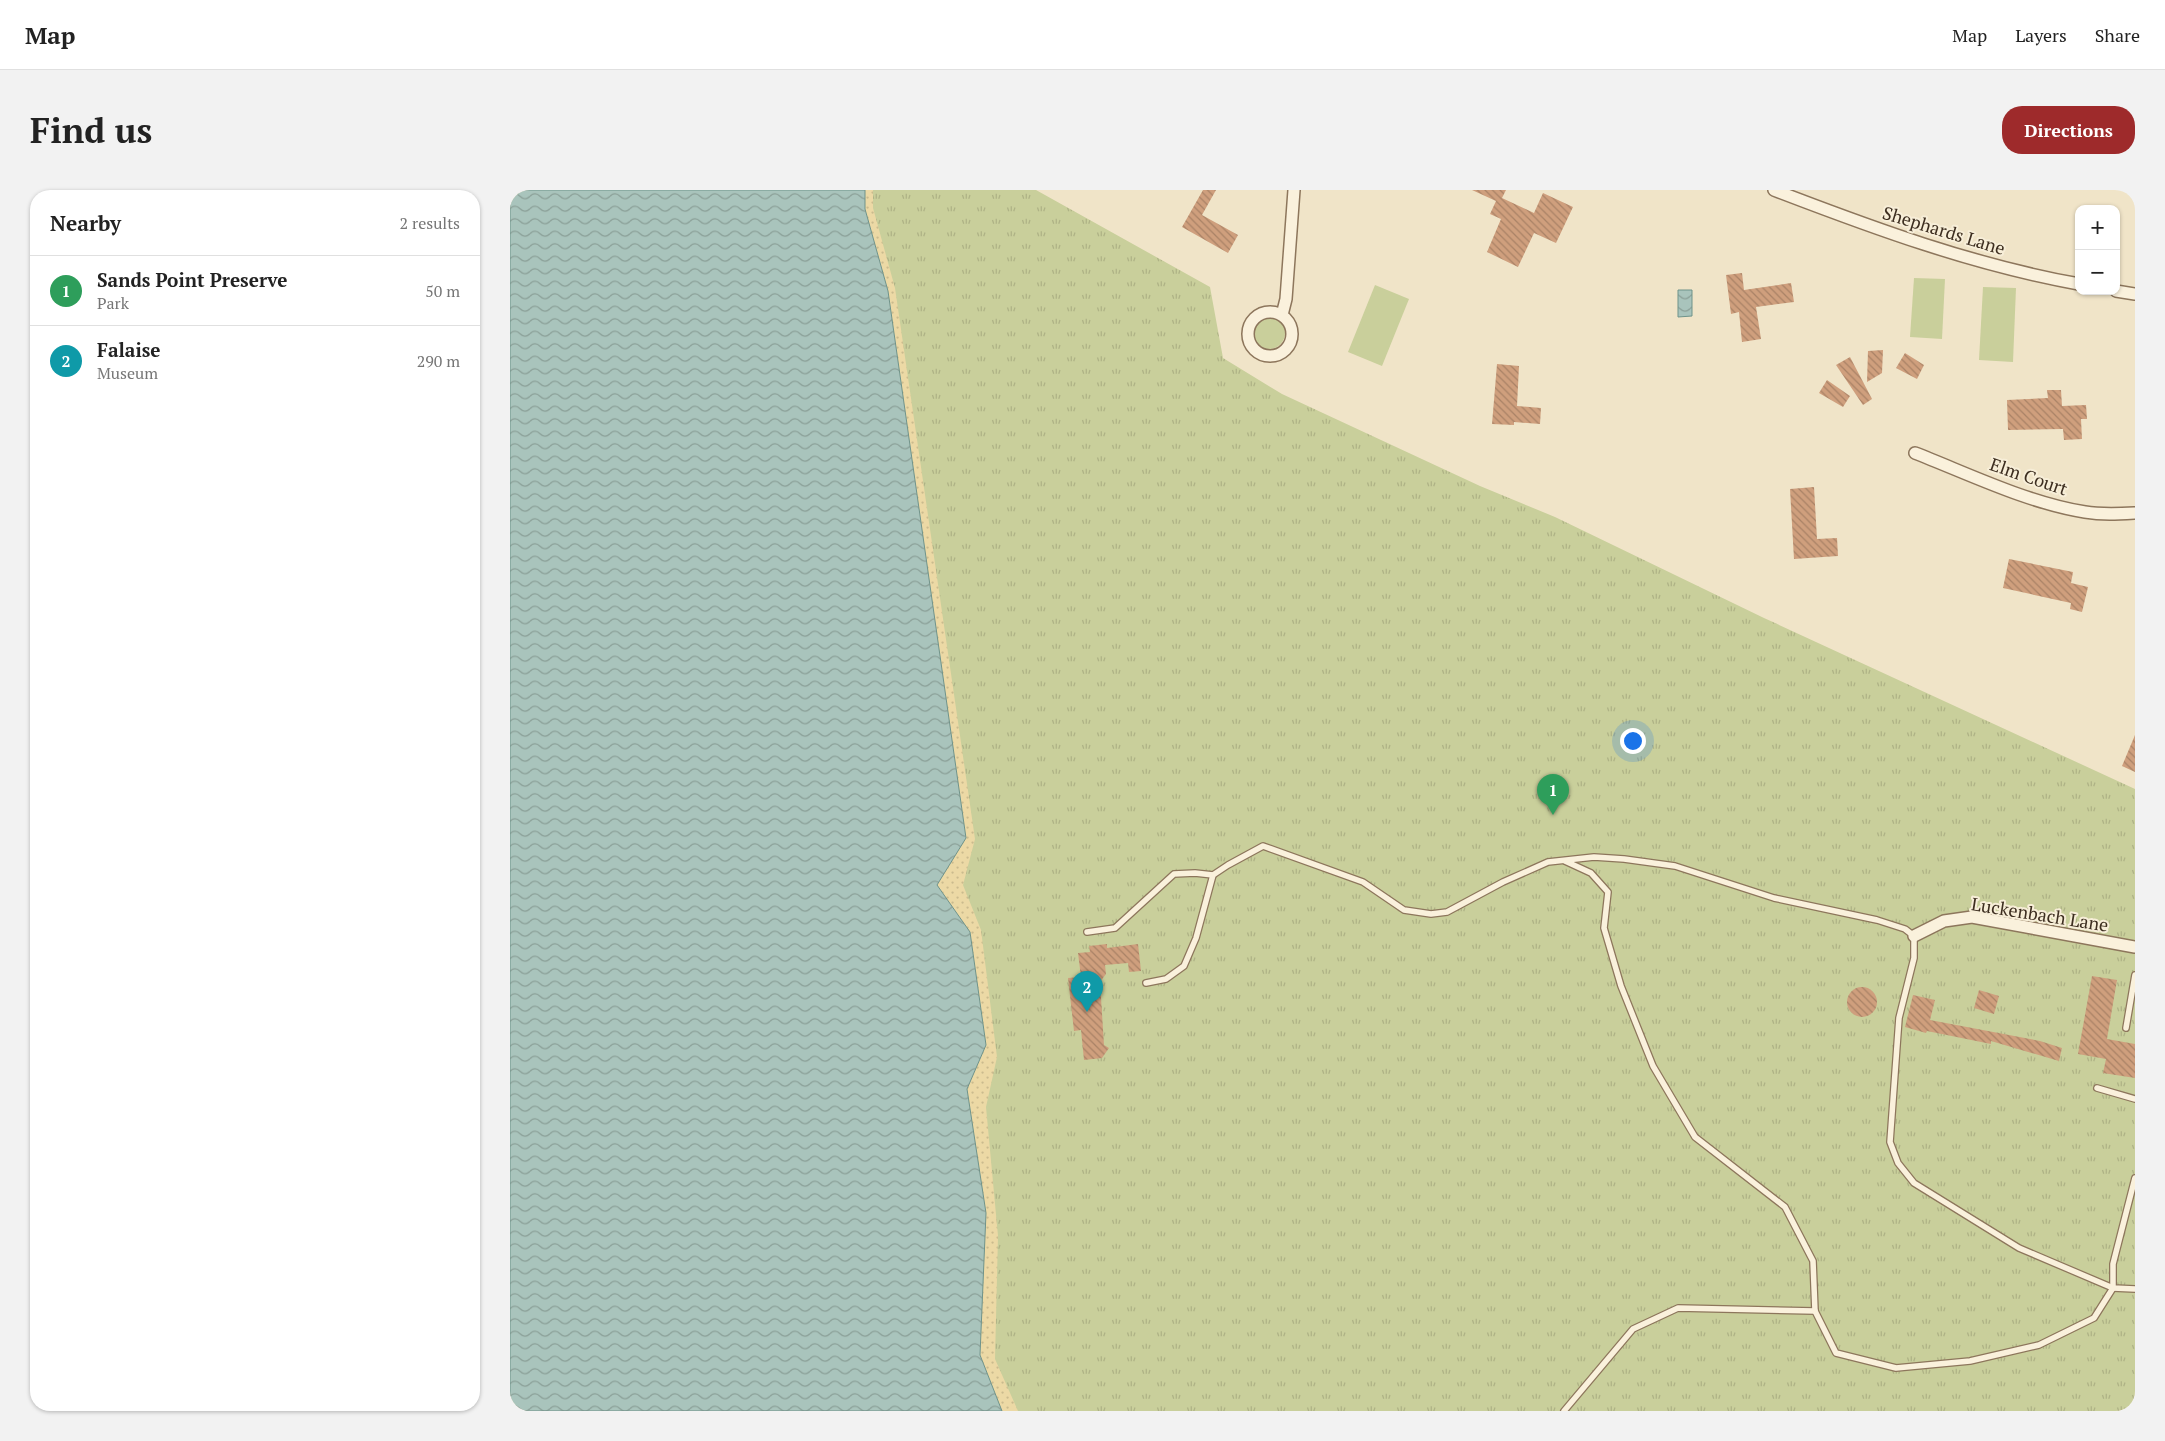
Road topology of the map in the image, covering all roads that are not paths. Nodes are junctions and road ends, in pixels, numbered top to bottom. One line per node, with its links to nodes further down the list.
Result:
1 (1294, 190): 6 (street)
2 (1774, 190): 3 (street, Shephards Lane)
3 (2075, 283)
4 (2120, 292): 5 (street)
5 (2135, 294)
6 (1282, 315)
7 (1915, 453): 8 (street, Elm Court)
8 (2135, 513)
9 (1564, 861): 10 (lane); 12 (lane); 22 (lane)
10 (1213, 875): 11 (lane); 15 (lane)
11 (1087, 932)
12 (1914, 936): 13 (street, Luckenbach Lane); 20 (lane)
13 (2135, 947)
14 (2135, 975): 16 (lane)
15 (1146, 984)
16 (2126, 1028)
17 (2097, 1088): 18 (lane)
18 (2135, 1099)
19 (2135, 1178): 20 (lane)
20 (2113, 1288): 21 (lane); 22 (lane)
21 (2135, 1289)
22 (1815, 1311): 23 (lane)
23 (1564, 1411)

